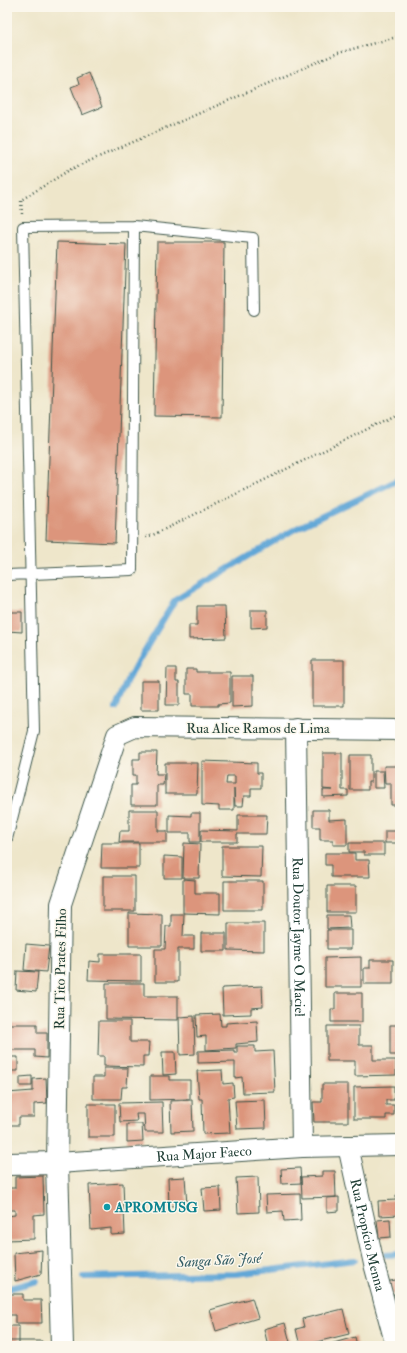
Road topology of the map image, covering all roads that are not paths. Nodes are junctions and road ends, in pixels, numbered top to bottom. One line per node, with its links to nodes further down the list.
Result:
1 (134, 226): 2 (lane); 4 (lane); 4 (lane)
2 (254, 310)
3 (7, 574): 4 (lane)
4 (30, 574): 8 (lane)
5 (296, 728): 6 (street, Rua Alice Ramos de Lima); 7 (street, Rua Alice Ramos de Lima); 11 (street, Rua Doutor Jayme O Maciel)
6 (400, 730)
7 (117, 735): 12 (street, Rua Tito Prates Filho)
8 (7, 839)
9 (400, 1145): 10 (street, Rua Major Faeco)
10 (348, 1146): 11 (street, Rua Major Faeco); 15 (street, Rua Propício Menna)
11 (302, 1147): 12 (street, Rua Major Faeco)
12 (57, 1163): 13 (street, Rua Major Faeco); 14 (street)
13 (7, 1164)
14 (62, 1346)
15 (396, 1346)

